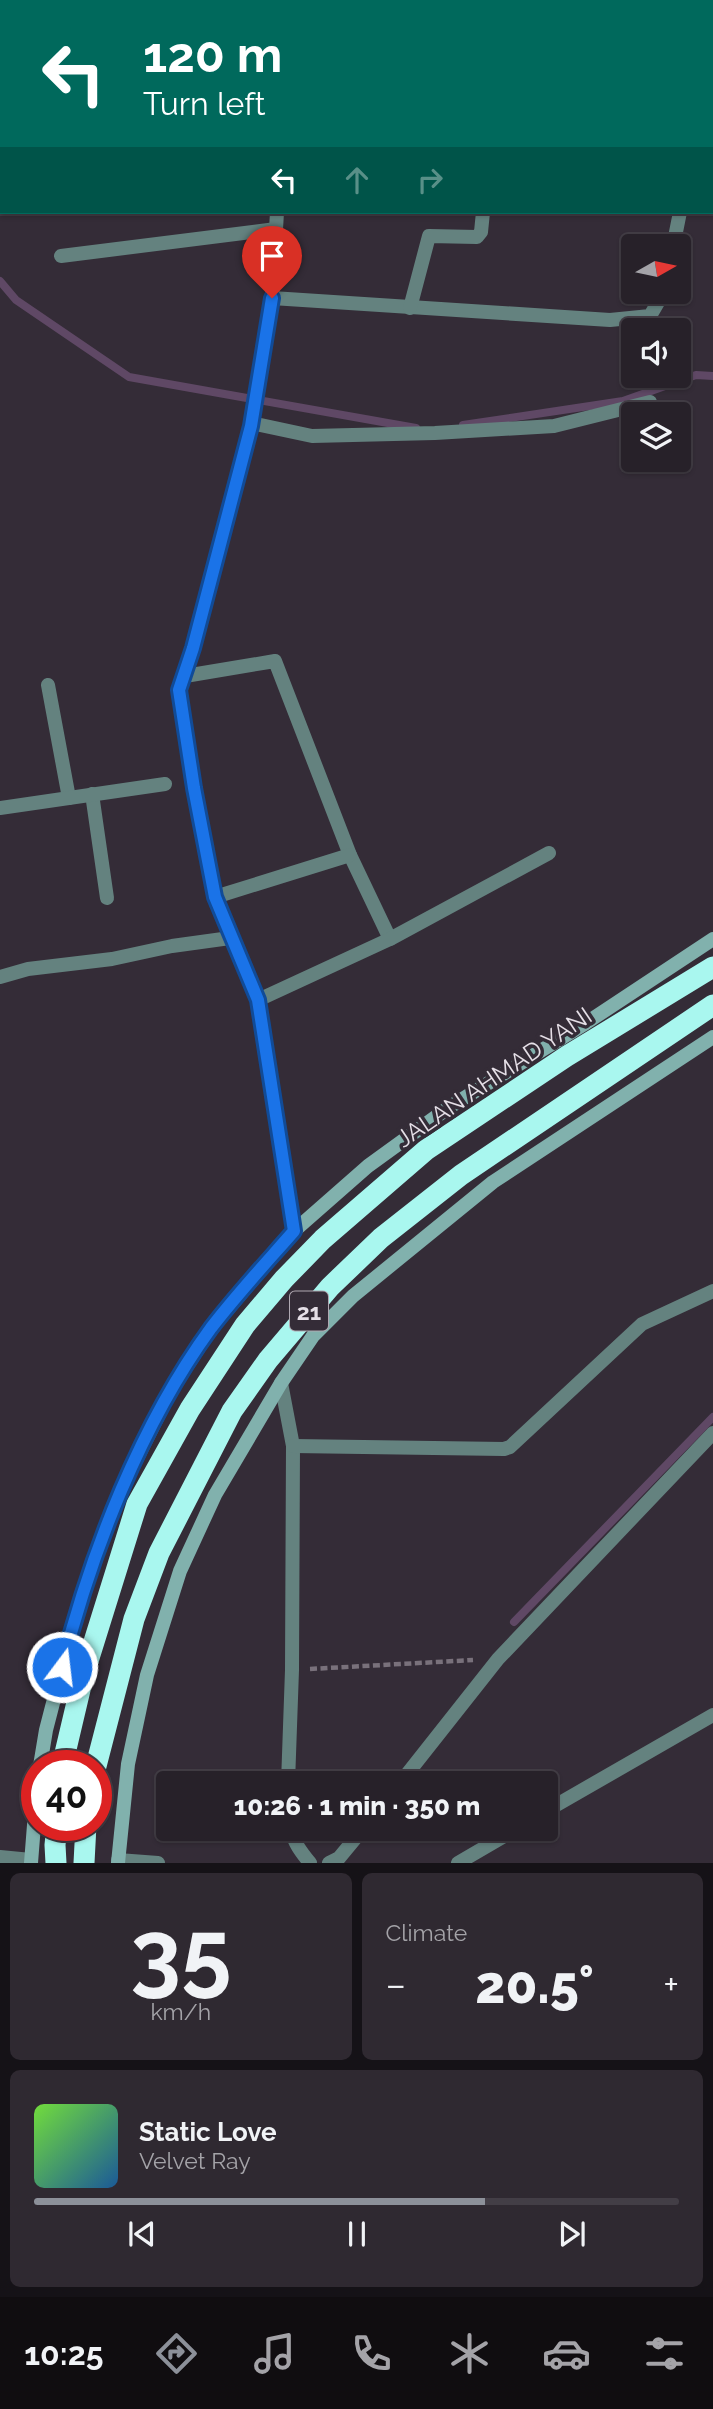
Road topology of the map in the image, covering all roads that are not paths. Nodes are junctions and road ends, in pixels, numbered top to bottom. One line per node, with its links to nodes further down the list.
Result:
1 (277, 214): 4 (street)
2 (483, 214): 9 (street)
3 (680, 214): 5 (street)
4 (276, 229): 6 (street); 7 (street)
5 (676, 234)
6 (61, 256)
7 (272, 298): 9 (street); 11 (street)
8 (656, 304): 9 (street)
9 (411, 308)
10 (621, 409): 11 (street)
11 (251, 425): 12 (street)
12 (185, 673): 19 (street); 20 (street)
13 (48, 685): 16 (street)
14 (165, 784): 15 (street)
15 (92, 794): 16 (street); 21 (street)
16 (69, 798): 17 (street)
17 (0, 808)
18 (550, 853): 23 (street)
19 (350, 855): 20 (street); 23 (street)
20 (215, 897): 22 (street)
21 (107, 898)
22 (230, 938): 26 (street); 27 (street)
23 (390, 939): 27 (street)
24 (713, 939): 30 (street)
25 (713, 967): 37 (highway, JALAN AHMAD YANI / 21)
26 (0, 978)
27 (258, 1000): 30 (street)
28 (713, 1005): 38 (highway, 21)
29 (713, 1037): 32 (street)
30 (294, 1231): 36 (street)
31 (713, 1291): 34 (street)
32 (281, 1383): 34 (street); 50 (street)
33 (713, 1433): 40 (street)
34 (293, 1446): 39 (street)
35 (713, 1715): 41 (street)
36 (43, 1750)
37 (66, 1750)
38 (100, 1750)
39 (288, 1771)
40 (409, 1771)
41 (558, 1804)
42 (33, 1841): 49 (street)
43 (57, 1841): 51 (highway)
44 (85, 1841): 52 (highway)
45 (294, 1841): 54 (street)
46 (353, 1841): 55 (street)
47 (496, 1841): 56 (street)
48 (0, 1857): 49 (street)
49 (31, 1861)
50 (118, 1862): 53 (street)
51 (56, 1863)
52 (84, 1863)
53 (158, 1863)
54 (310, 1863)
55 (329, 1863)
56 (458, 1863)

